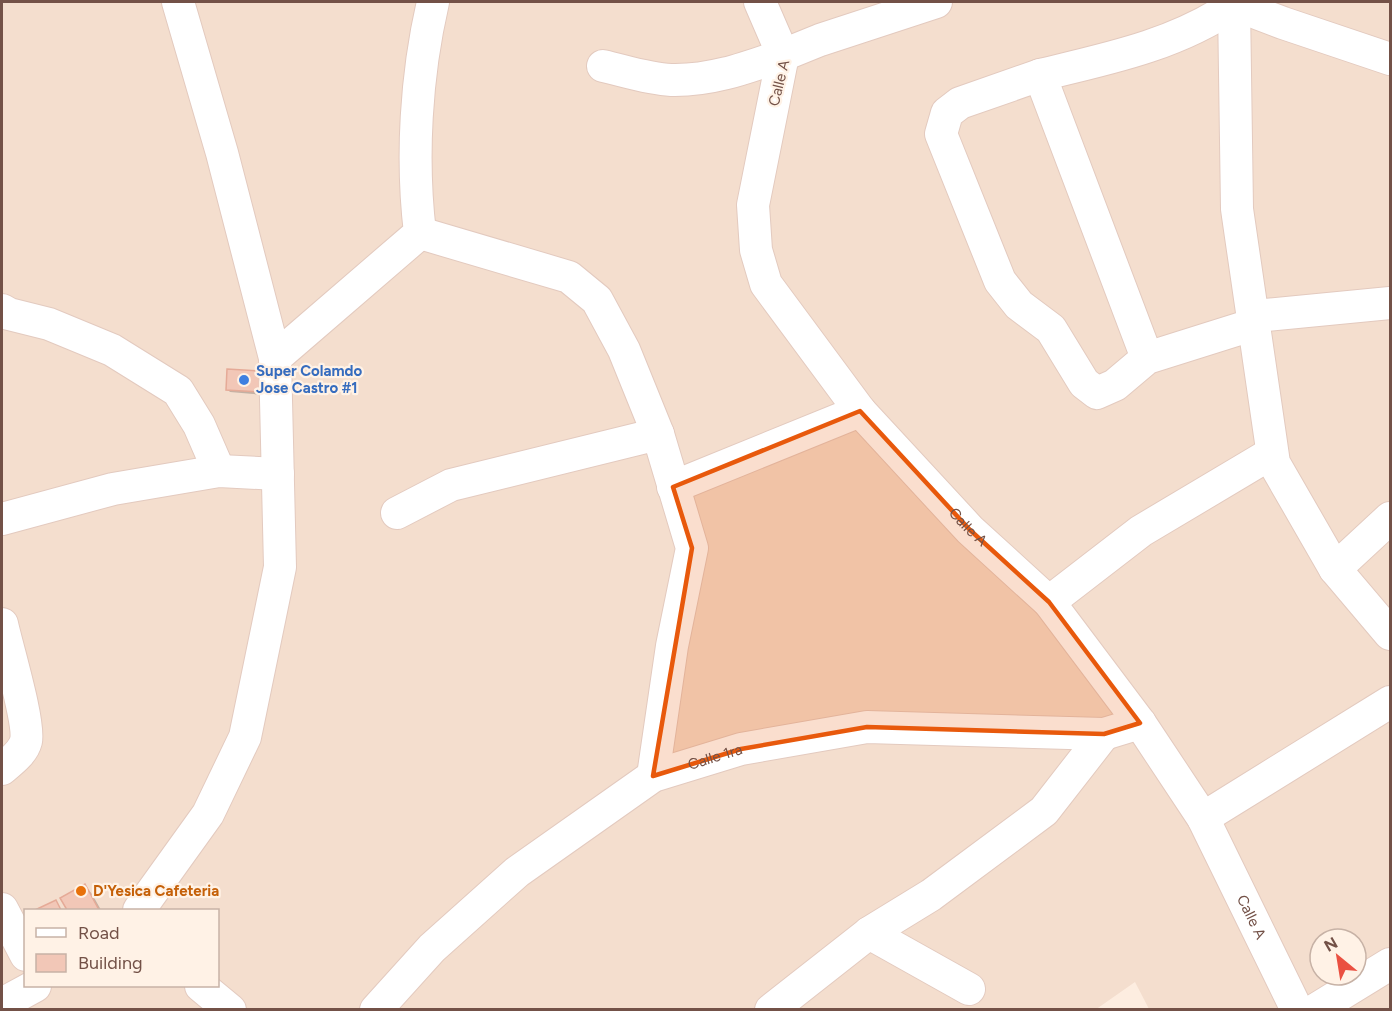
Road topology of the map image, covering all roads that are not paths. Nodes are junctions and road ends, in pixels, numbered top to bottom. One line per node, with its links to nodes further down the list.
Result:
1 (178, 2): 15 (street)
2 (433, 2): 11 (street)
3 (760, 2): 7 (street)
4 (936, 2): 7 (street, Calle A)
5 (1231, 3): 6 (street); 10 (street); 14 (street)
6 (1289, 12): 8 (street)
7 (783, 55): 9 (street); 17 (street, Calle A)
8 (1390, 58)
9 (603, 66)
10 (1040, 75): 16 (street); 16 (street)
11 (420, 233): 15 (street); 18 (street)
12 (1390, 303): 14 (street)
13 (2, 310): 20 (street)
14 (1255, 320): 16 (street); 19 (street)
15 (275, 358): 21 (street)
16 (1147, 358)
17 (860, 411): 22 (street); 27 (street, Calle A)
18 (658, 434): 22 (street); 23 (street)
19 (1272, 453): 26 (street); 27 (street)
20 (219, 471): 21 (street); 24 (street)
21 (278, 474): 37 (street)
22 (673, 488): 34 (street)
23 (397, 513)
24 (2, 519)
25 (1390, 519): 26 (street)
26 (1335, 569): 29 (street)
27 (1049, 602): 31 (street, Calle A)
28 (2, 624): 33 (street)
29 (1390, 634)
30 (1390, 702): 35 (street)
31 (1140, 723): 32 (street, Calle 1ra); 35 (street, Calle A)
32 (1104, 734): 34 (street, Calle 1ra); 38 (street)
33 (2, 769)
34 (653, 776): 45 (street, Calle 1ra)
35 (1203, 818): 48 (street, Calle A)
36 (2, 909): 39 (street)
37 (140, 909)
38 (869, 933): 43 (street); 47 (street)
39 (24, 951)
40 (1390, 964): 49 (street)
41 (33, 987): 44 (street)
42 (202, 987): 46 (street)
43 (969, 989)
44 (2, 1004)
45 (385, 1006)
46 (230, 1010)
47 (771, 1010)
48 (1297, 1010)
49 (1315, 1010)

